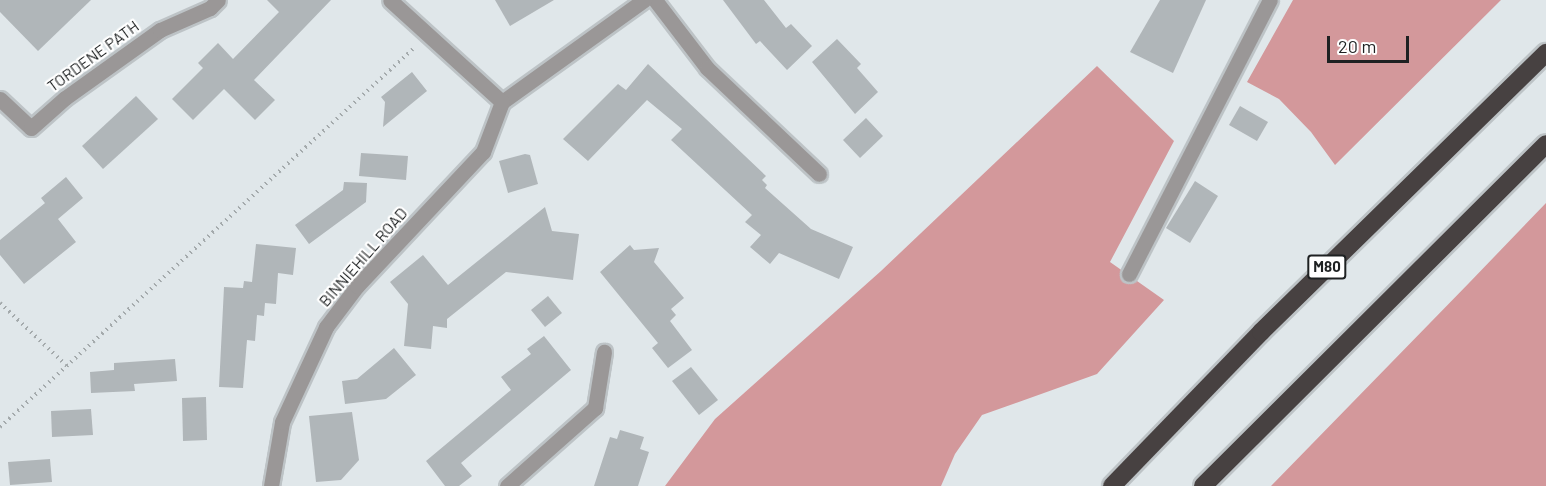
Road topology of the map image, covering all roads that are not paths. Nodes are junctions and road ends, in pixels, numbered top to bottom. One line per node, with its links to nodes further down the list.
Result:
1 (218, 0): 7 (street, TORDENE PATH)
2 (390, 0): 8 (street)
3 (644, 0): 8 (street)
4 (655, 0): 10 (street)
5 (1270, 0): 11 (street)
6 (1546, 53): 15 (highway, M80)
7 (0, 99)
8 (502, 102): 13 (street, BINNIEHILL ROAD)
9 (1546, 144): 16 (highway)
10 (819, 174)
11 (1129, 274)
12 (604, 352): 14 (street)
13 (271, 486)
14 (507, 486)
15 (1112, 486)
16 (1203, 486)

